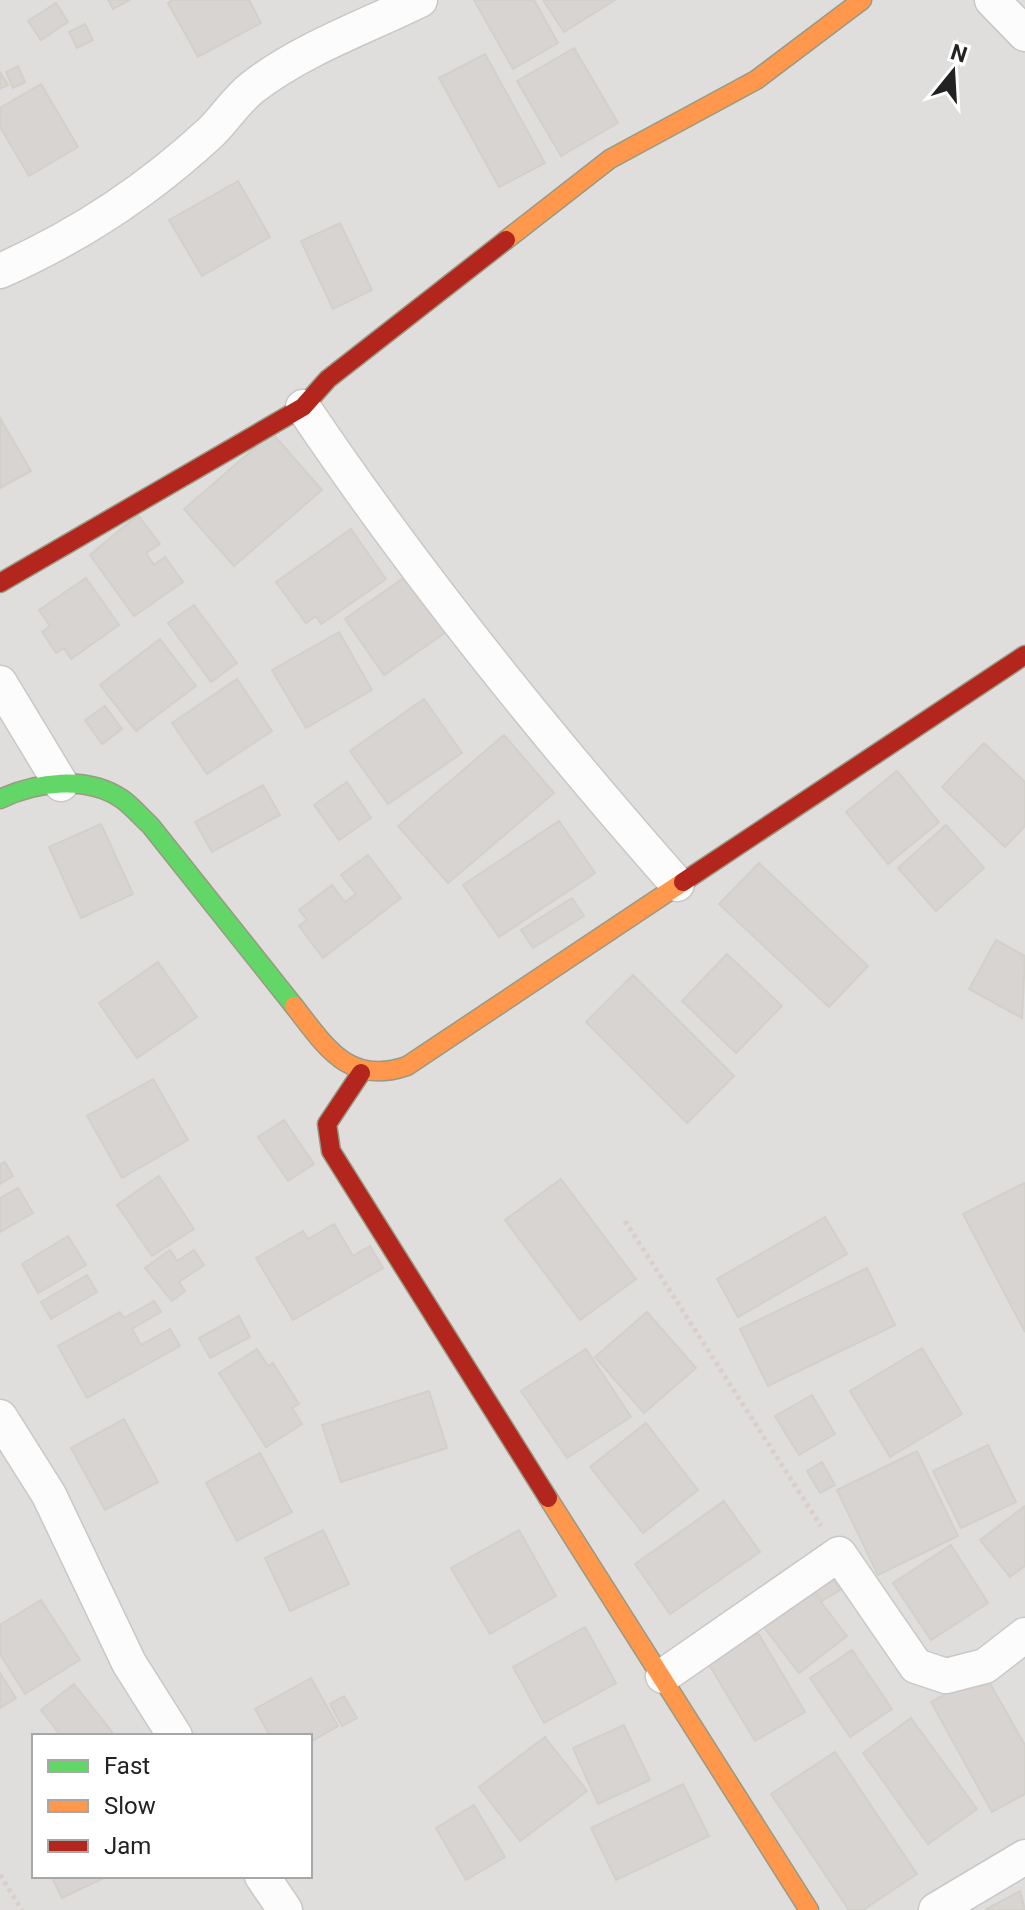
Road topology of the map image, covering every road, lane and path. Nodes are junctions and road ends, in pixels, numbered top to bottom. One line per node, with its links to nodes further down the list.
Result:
1 (420, 0): 5 (street)
2 (862, 0): 6 (street)
3 (992, 0): 4 (street)
4 (1025, 34)
5 (0, 271)
6 (303, 407): 7 (street); 12 (street)
7 (0, 583)
8 (1025, 655): 12 (street)
9 (0, 683): 10 (street)
10 (61, 784): 11 (street); 13 (street)
11 (0, 799)
12 (677, 884): 13 (street)
13 (361, 1073): 18 (street)
14 (625, 1221): 16 (path)
15 (0, 1417): 19 (street)
16 (839, 1554): 17 (street); 18 (street)
17 (1025, 1635)
18 (663, 1676): 25 (street)
19 (174, 1734)
20 (1025, 1857): 26 (street)
21 (0, 1875): 23 (path)
22 (263, 1878): 24 (street)
23 (22, 1910)
24 (285, 1910)
25 (809, 1910)
26 (936, 1910)

